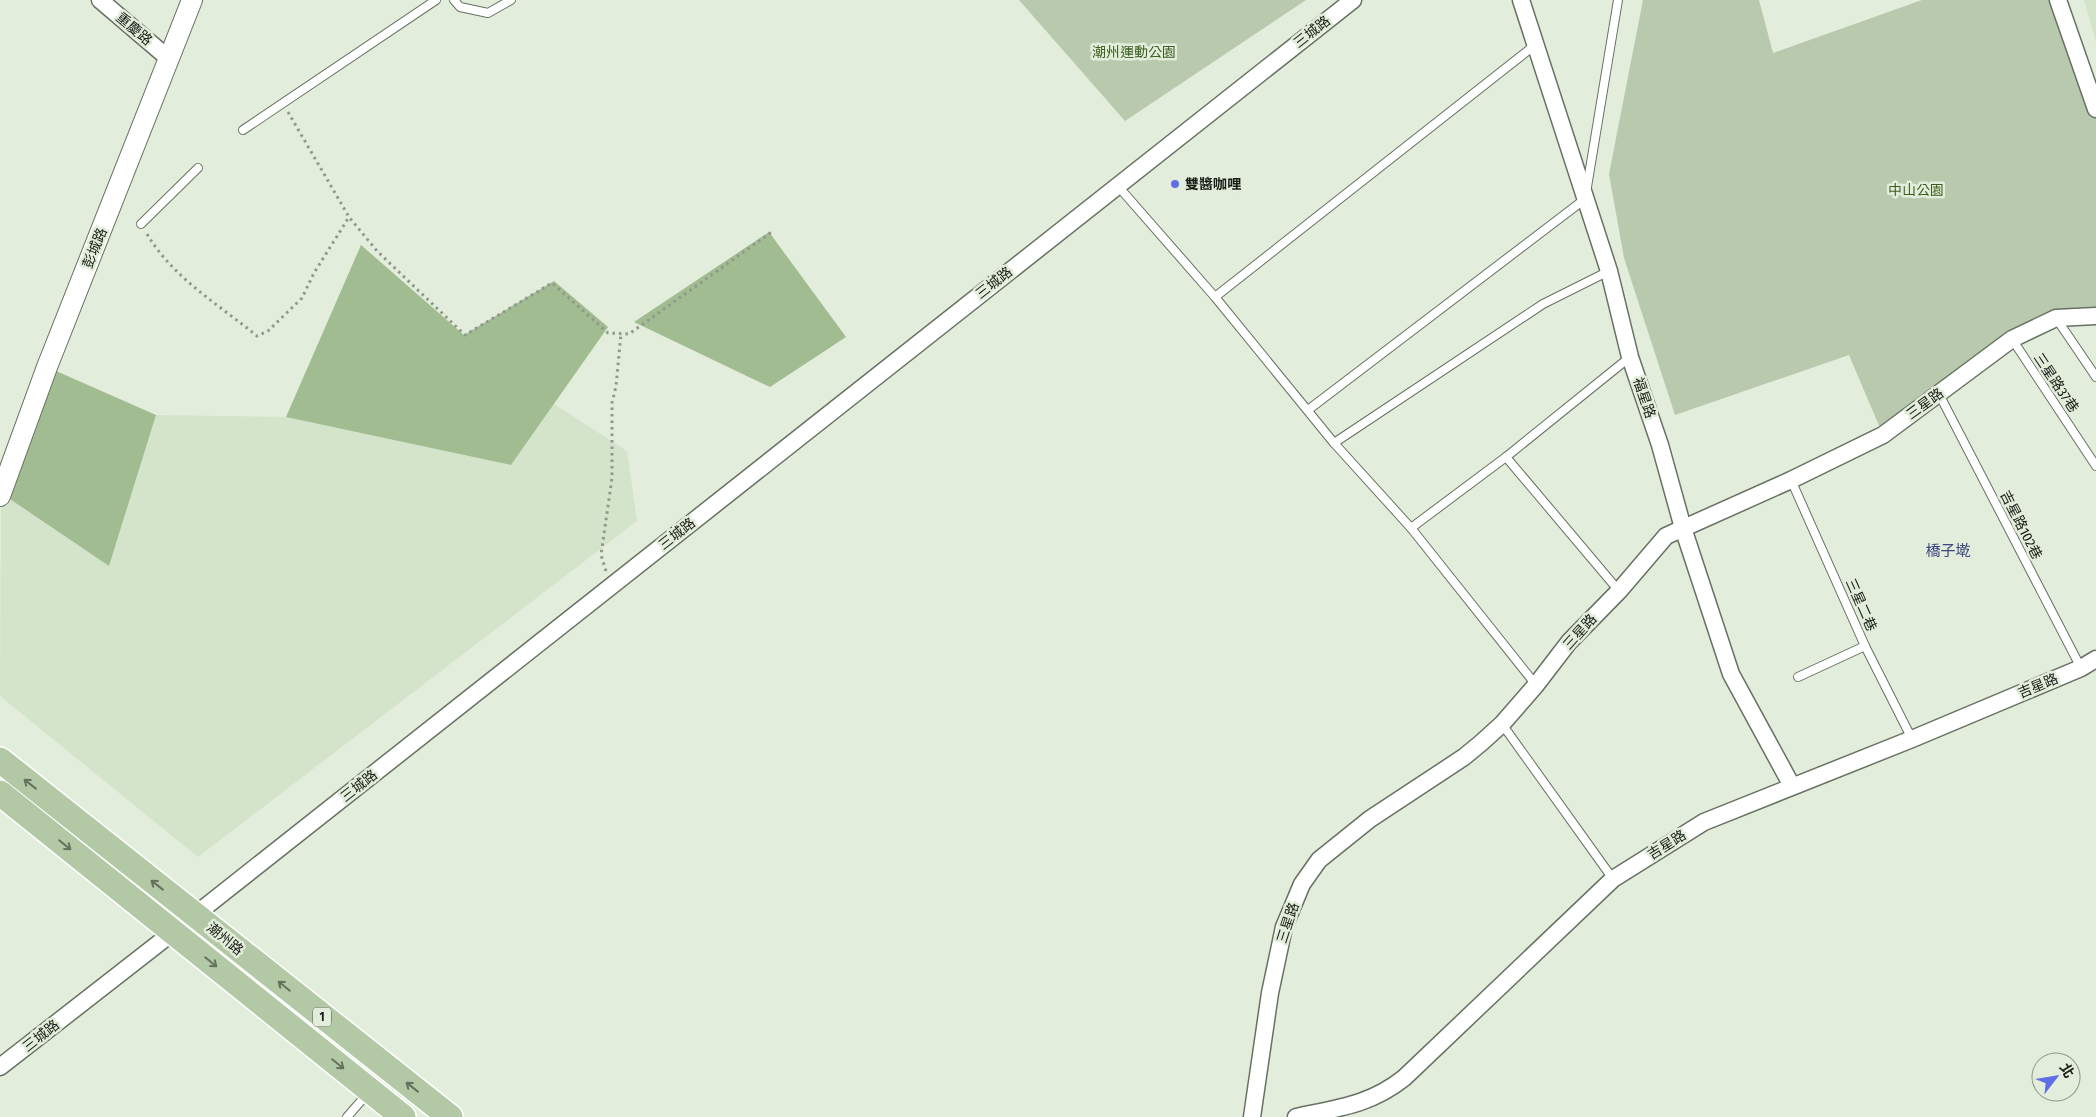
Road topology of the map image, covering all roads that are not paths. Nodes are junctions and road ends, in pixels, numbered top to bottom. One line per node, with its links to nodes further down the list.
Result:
1 (100, 0): 11 (street, 重慶路)
2 (192, 0): 11 (street, 彭城路)
3 (436, 0): 13 (lane)
4 (454, 0): 5 (lane)
5 (511, 0)
6 (1353, 0): 15 (street, 三城路)
7 (1521, 0): 10 (street, 福星路)
8 (1618, 0): 16 (lane)
9 (2058, 0): 12 (street)
10 (1534, 45): 16 (street, 福星路); 19 (lane)
11 (168, 58): 31 (street, 彭城路)
12 (2096, 109)
13 (243, 130)
14 (198, 168): 17 (lane)
15 (1117, 185): 19 (lane); 46 (street, 三城路)
16 (1585, 199): 18 (street, 福星路); 26 (lane)
17 (141, 224)
18 (1609, 271): 23 (street, 福星路); 27 (lane)
19 (1215, 297): 26 (lane)
20 (2096, 316): 21 (street, 三星路)
21 (2056, 318): 22 (street, 三星路); 24 (lane)
22 (2012, 339): 25 (street, 三星路); 29 (lane, 三星路37巷)
23 (1630, 357): 28 (lane); 33 (street, 福星路)
24 (2096, 377)
25 (1939, 394): 30 (street, 三星路); 37 (lane, 吉星路102巷)
26 (1308, 410): 27 (lane)
27 (1334, 443): 32 (lane)
28 (1506, 457): 32 (lane); 34 (lane)
29 (2096, 466)
30 (1791, 480): 33 (street, 三星路); 35 (lane, 三星二巷)
31 (0, 496)
32 (1411, 528): 39 (lane)
33 (1683, 528): 34 (street, 三星路); 43 (street, 福星路)
34 (1619, 591): 39 (street, 三星路)
35 (1866, 646): 38 (lane); 41 (lane, 三星二巷)
36 (2096, 659): 37 (street, 吉星路)
37 (2081, 668): 41 (street, 吉星路)
38 (1798, 677)
39 (1536, 685): 40 (street, 三星路)
40 (1502, 724): 45 (lane); 53 (street, 三星路)
41 (1912, 738): 43 (street, 吉星路)
42 (0, 760): 46 (main road, 潮州路 / 1, one-way to 42)
43 (1792, 786): 45 (street, 吉星路)
44 (0, 793): 47 (main road, 潮州路 / 1, one-way to 47)
45 (1613, 879): 54 (street, 吉星路)
46 (195, 916): 47 (street, 三城路); 52 (main road, 潮州路 / 1, one-way to 46)
47 (174, 932): 48 (street, 三城路); 49 (main road, 潮州路 / 1, one-way to 49)
48 (0, 1067)
49 (370, 1090): 50 (lane); 51 (main road, 潮州路 / 1)
50 (347, 1117)
51 (403, 1117)
52 (450, 1117)
53 (1252, 1117)
54 (1296, 1117)

